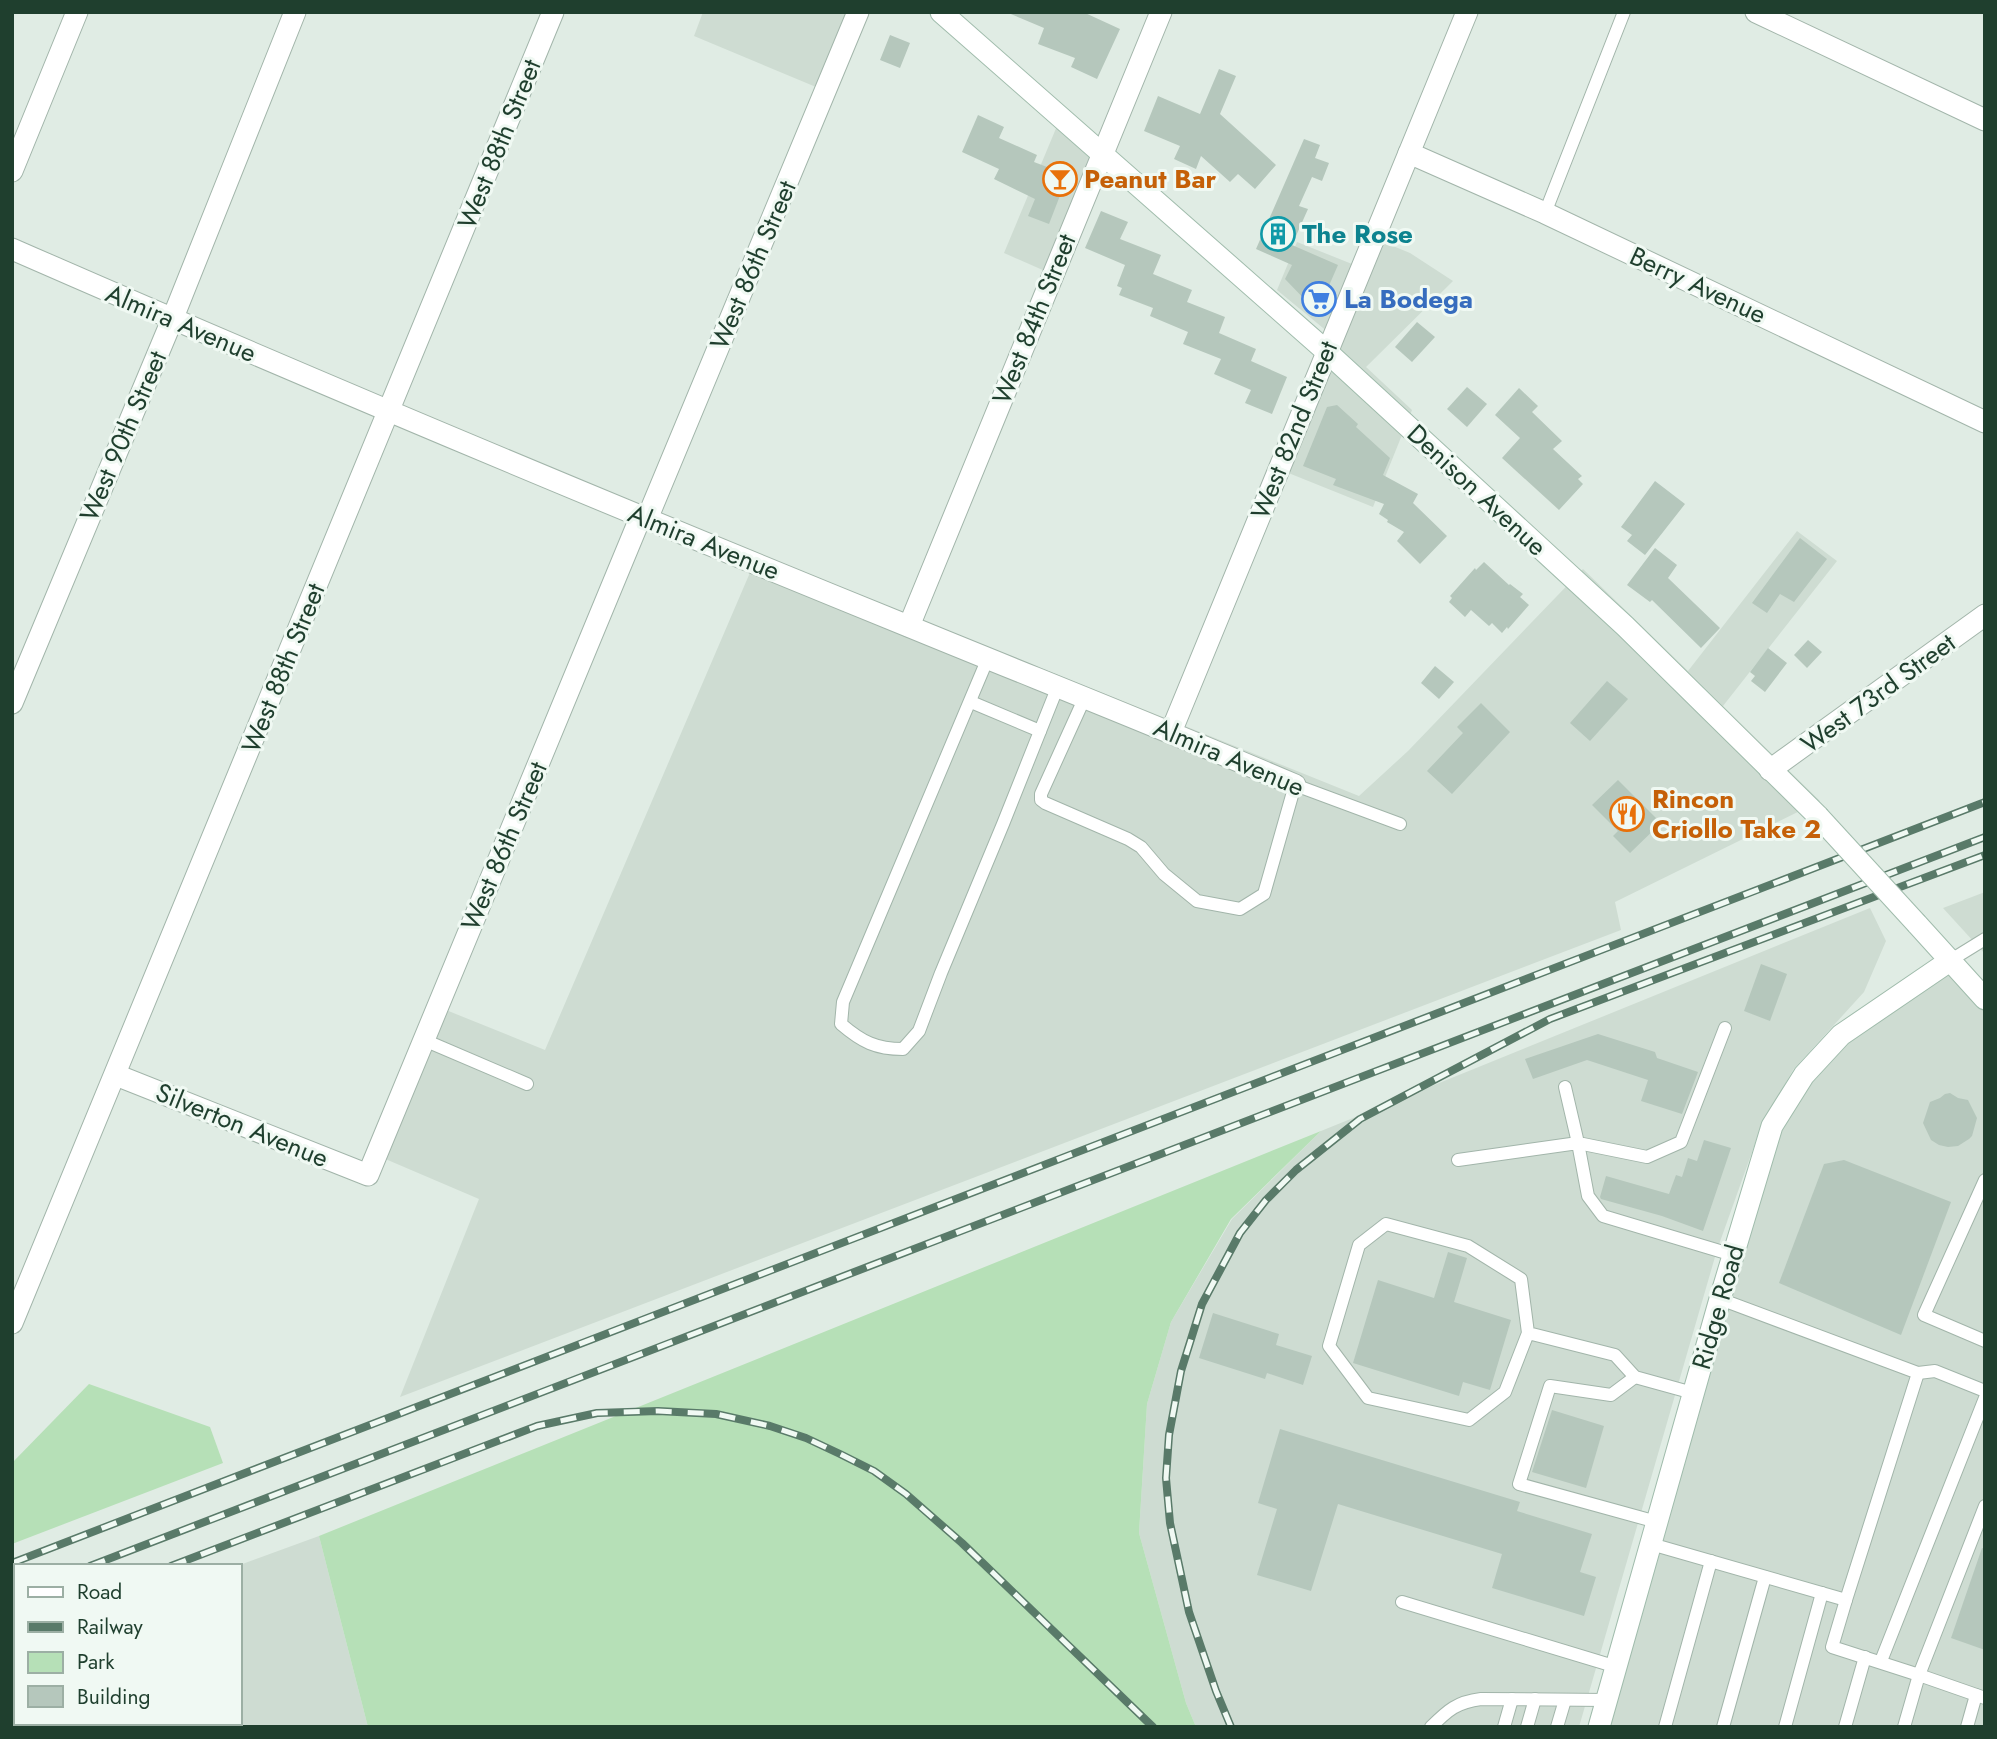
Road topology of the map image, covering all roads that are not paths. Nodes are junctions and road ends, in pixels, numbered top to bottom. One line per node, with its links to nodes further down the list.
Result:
1 (77, 12): 13 (street)
2 (295, 12): 16 (street, West 90th Street)
3 (553, 12): 18 (street, West 88th Street)
4 (858, 12): 20 (street, West 86th Street)
5 (941, 12): 12 (street, Denison Avenue)
6 (1161, 12): 12 (street, West 84th Street)
7 (1467, 12): 11 (street, West 82nd Street)
8 (1624, 12): 14 (lane)
9 (1756, 12): 10 (street)
10 (1985, 120)
11 (1409, 153): 14 (street, Berry Avenue); 17 (street, West 82nd Street)
12 (1101, 155): 17 (street, Denison Avenue); 22 (street, West 84th Street)
13 (12, 171)
14 (1545, 213): 19 (street, Berry Avenue)
15 (12, 249): 16 (street, Almira Avenue)
16 (172, 320): 18 (street, Almira Avenue); 27 (street, West 90th Street)
17 (1326, 351): 29 (street, West 82nd Street); 30 (street, Denison Avenue)
18 (389, 411): 20 (street, Almira Avenue); 38 (street, West 88th Street)
19 (1985, 422)
20 (644, 517): 22 (street, Almira Avenue); 37 (street, West 86th Street)
21 (1985, 615): 30 (street, West 73rd Street)
22 (909, 626): 23 (street, Almira Avenue)
23 (988, 658): 24 (street, Almira Avenue); 26 (lane)
24 (1058, 686): 25 (street, Almira Avenue); 28 (lane)
25 (1084, 697): 29 (street, Almira Avenue); 31 (lane)
26 (971, 702): 28 (lane); 28 (lane)
27 (12, 703)
28 (1040, 730)
29 (1171, 732): 31 (street, Almira Avenue)
30 (1770, 770): 34 (street, Denison Avenue, bridge)
31 (1295, 785): 32 (lane, Almira Avenue)
32 (1400, 824)
33 (1985, 939): 34 (lane)
34 (1951, 960): 35 (street, Denison Avenue); 45 (street, Ridge Road)
35 (1985, 999)
36 (1725, 1028): 41 (lane)
37 (424, 1040): 39 (lane); 43 (street, West 86th Street)
38 (116, 1075): 43 (street, Silverton Avenue); 47 (street, West 88th Street)
39 (527, 1084)
40 (1565, 1087): 41 (lane)
41 (1578, 1143): 42 (lane); 45 (lane)
42 (1458, 1160)
43 (368, 1175)
44 (1985, 1180): 49 (lane)
45 (1733, 1255): 46 (street, Ridge Road)
46 (1720, 1299): 50 (lane); 53 (street, Ridge Road)
47 (12, 1323)
48 (1528, 1333): 48 (lane); 51 (lane)
49 (1985, 1341)
50 (1918, 1373): 52 (lane); 61 (lane)
51 (1634, 1377): 53 (lane); 56 (lane)
52 (1985, 1391)
53 (1693, 1394): 56 (street, Ridge Road)
54 (1985, 1398): 64 (lane)
55 (1985, 1506): 66 (lane)
56 (1657, 1522): 57 (street, Ridge Road)
57 (1651, 1544): 58 (lane); 65 (street, Ridge Road)
58 (1711, 1561): 59 (lane); 77 (lane)
59 (1765, 1577): 60 (lane); 78 (lane)
60 (1822, 1593): 61 (lane); 79 (lane)
61 (1846, 1600): 63 (lane)
62 (1402, 1602): 65 (lane)
63 (1865, 1657): 64 (lane); 80 (lane)
64 (1881, 1661): 66 (lane)
65 (1616, 1667): 71 (street, Ridge Road)
66 (1919, 1675): 67 (lane); 81 (lane)
67 (1980, 1697): 82 (lane)
68 (1512, 1699): 69 (lane); 72 (lane); 73 (lane)
69 (1535, 1699): 70 (lane); 74 (lane)
70 (1565, 1700): 71 (lane); 75 (lane)
71 (1607, 1700): 76 (street, Ridge Road)
72 (1432, 1727)
73 (1504, 1727)
74 (1527, 1727)
75 (1557, 1727)
76 (1599, 1727)
77 (1665, 1727)
78 (1723, 1727)
79 (1785, 1727)
80 (1845, 1727)
81 (1904, 1727)
82 (1967, 1727)

